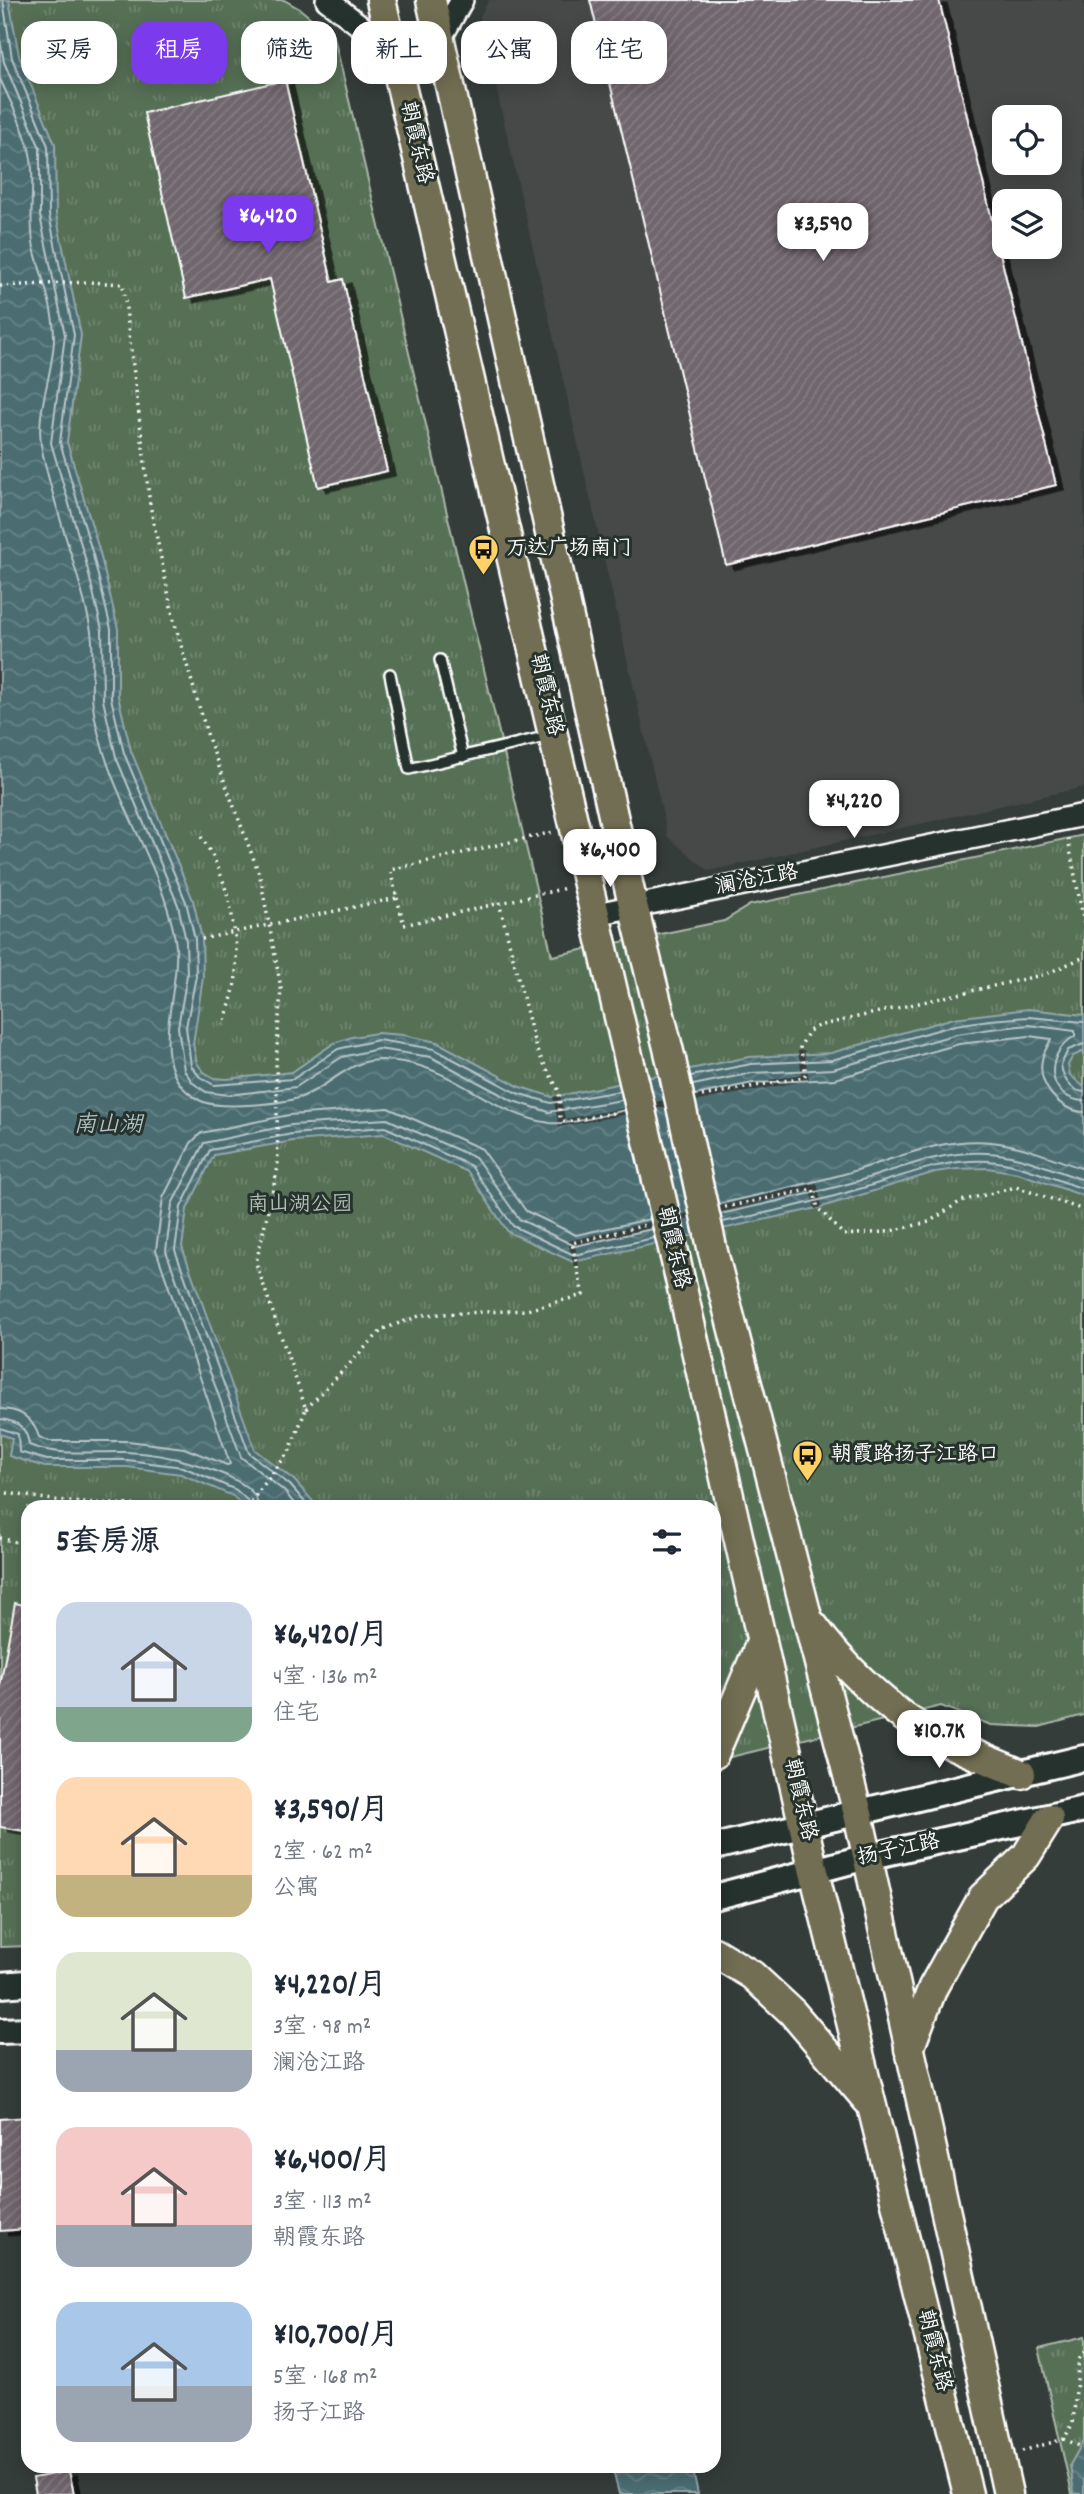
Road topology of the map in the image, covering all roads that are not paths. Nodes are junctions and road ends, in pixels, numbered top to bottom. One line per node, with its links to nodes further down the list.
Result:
1 (327, 0): 5 (street)
2 (382, 0): 6 (main road, 朝霞东路)
3 (431, 0): 7 (main road, 朝霞东路)
4 (462, 0): 8 (street)
5 (354, 21)
6 (387, 21)
7 (436, 21)
8 (447, 27)
9 (447, 70): 16 (main road, 朝霞东路)
10 (401, 84): 13 (main road, 朝霞东路)
11 (440, 660): 14 (lane)
12 (390, 674): 14 (lane)
13 (554, 734): 14 (lane); 17 (main road, 朝霞东路)
14 (463, 757)
15 (1074, 817): 16 (street, 澜沧江路)
16 (633, 905): 17 (street, 澜沧江路); 18 (main road, 朝霞东路, bridge)
17 (596, 914): 19 (main road, 朝霞东路, bridge)
18 (807, 1618): 22 (main road); 24 (main road, 朝霞东路)
19 (762, 1640): 20 (main road); 26 (main road, 朝霞东路)
20 (721, 1737)
21 (1084, 1758): 22 (main road)
22 (1021, 1774): 24 (main road)
23 (1084, 1809): 25 (main road, 扬子江路)
24 (858, 1814): 26 (main road); 28 (main road, 朝霞东路)
25 (1049, 1819): 28 (main road, 扬子江路); 36 (main road)
26 (805, 1826): 27 (main road); 29 (main road, 朝霞东路)
27 (721, 1845)
28 (867, 1857): 29 (main road, 扬子江路); 36 (main road, 朝霞东路)
29 (814, 1872): 30 (main road, 扬子江路); 37 (main road, 朝霞东路)
30 (721, 1895)
31 (721, 1956): 37 (main road)
32 (21, 1984): 33 (main road)
33 (0, 1985)
34 (21, 2030): 35 (main road)
35 (0, 2031)
36 (909, 2049): 39 (main road, 朝霞东路)
37 (872, 2106): 38 (main road, 朝霞东路)
38 (968, 2494)
39 (1008, 2494)

